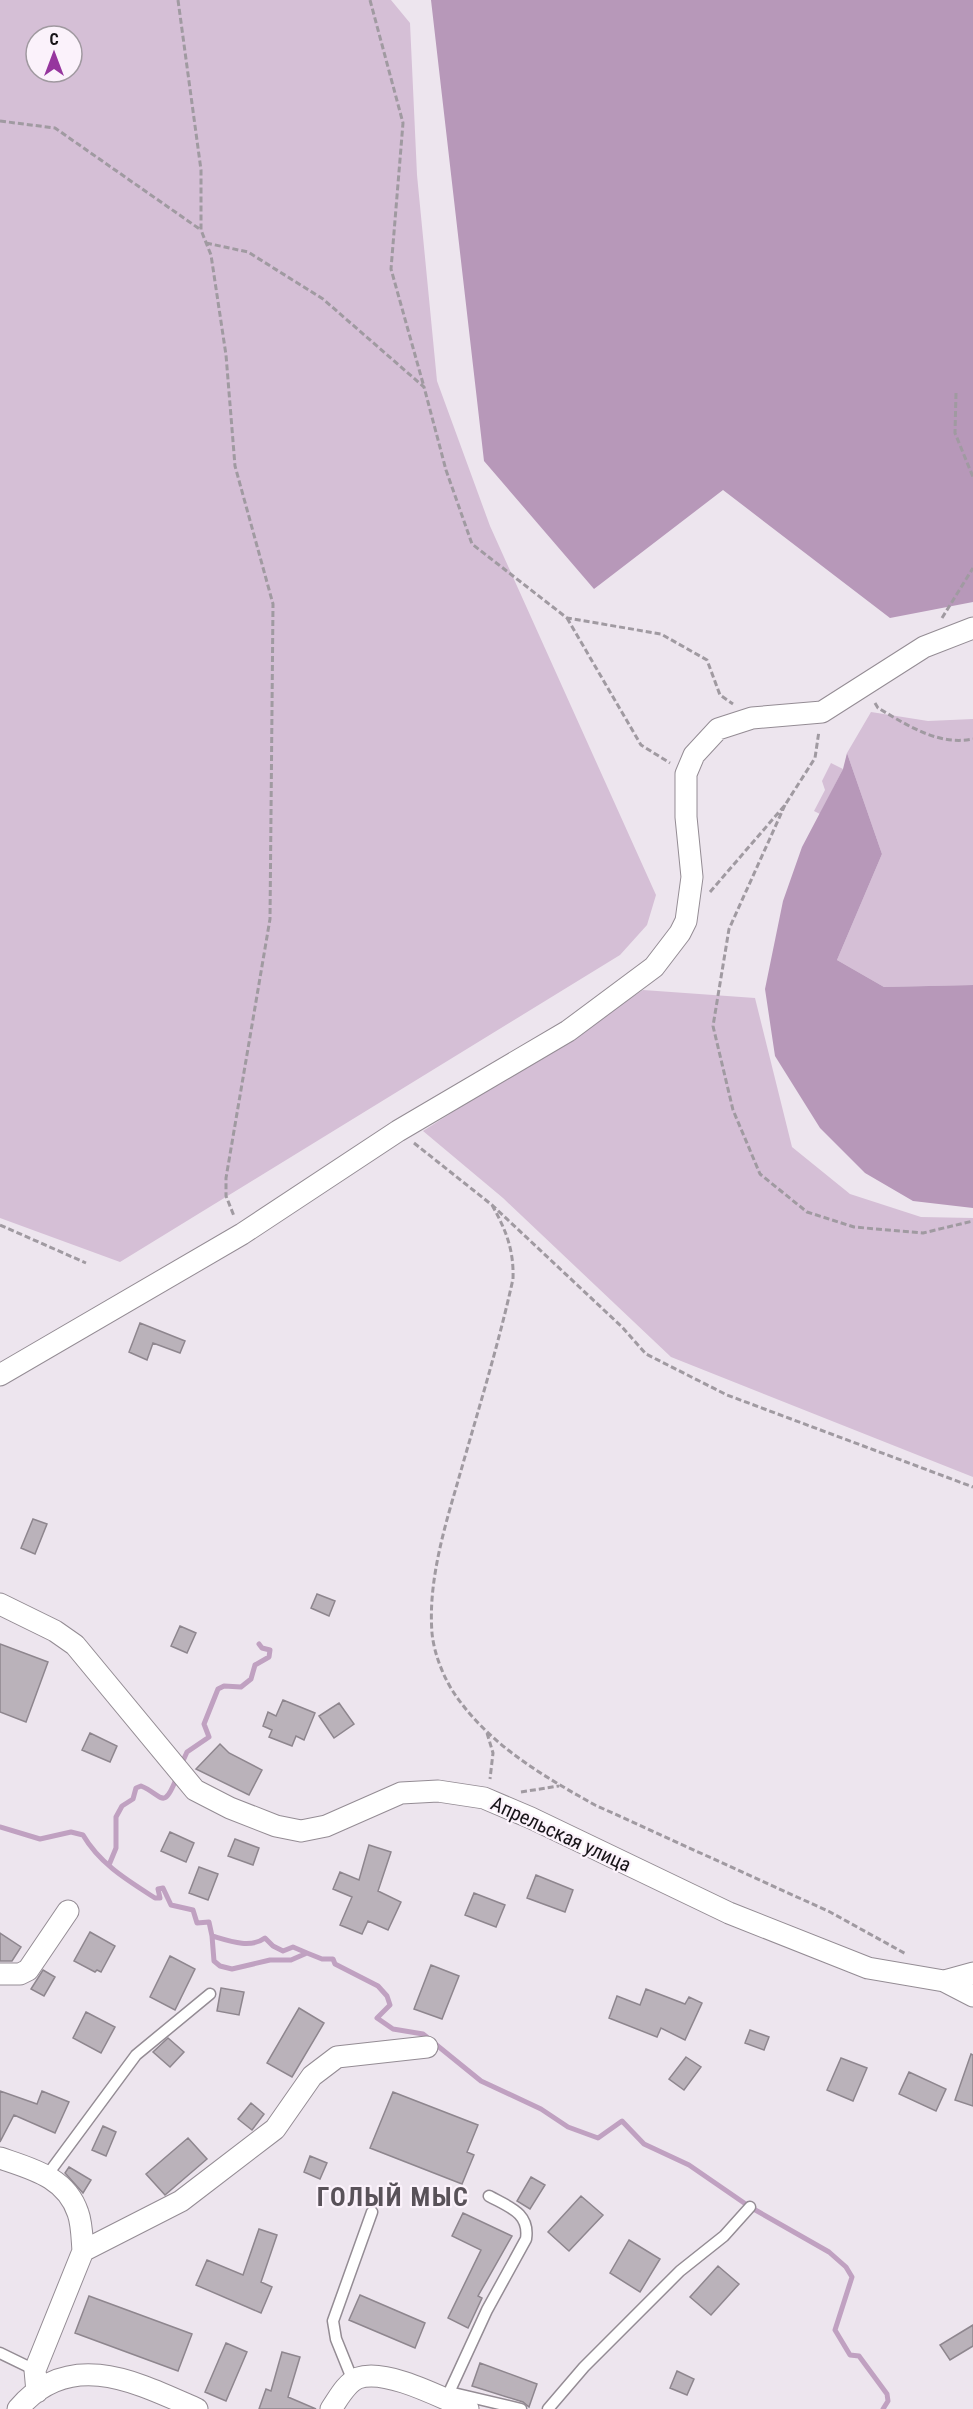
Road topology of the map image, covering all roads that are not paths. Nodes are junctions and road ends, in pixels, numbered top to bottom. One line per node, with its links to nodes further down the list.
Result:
1 (973, 628): 2 (street)
2 (0, 1375)
3 (0, 1604): 7 (street, Апрельская улица)
4 (68, 1911): 5 (street)
5 (0, 1974)
6 (973, 1974): 7 (street, Апрельская улица)
7 (944, 1981): 9 (street, Апрельская улица)
8 (210, 1994): 12 (lane)
9 (973, 1996)
10 (426, 2047): 16 (street)
11 (0, 2158): 12 (street)
12 (48, 2174): 16 (street)
13 (489, 2196): 21 (lane)
14 (750, 2207): 27 (lane)
15 (372, 2212): 19 (lane)
16 (83, 2251): 18 (street)
17 (0, 2353): 18 (lane)
18 (35, 2370): 20 (street)
19 (353, 2381): 21 (street); 24 (street)
20 (37, 2392): 22 (street); 23 (street)
21 (448, 2396): 25 (street); 26 (lane)
22 (18, 2409)
23 (197, 2409)
24 (331, 2409)
25 (468, 2409)
26 (521, 2409)
27 (548, 2409)

